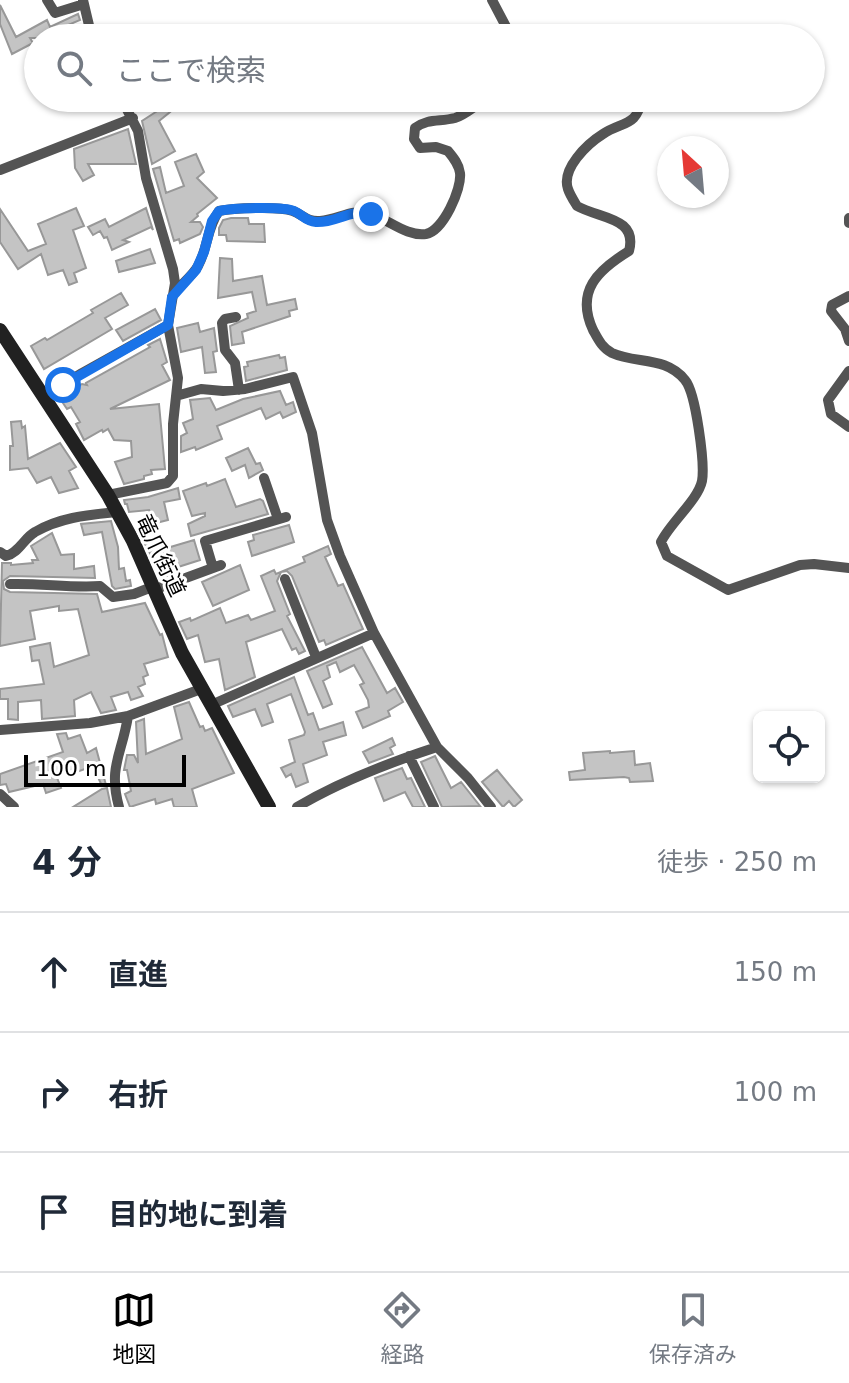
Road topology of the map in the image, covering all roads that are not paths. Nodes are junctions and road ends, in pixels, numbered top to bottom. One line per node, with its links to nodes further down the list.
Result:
1 (47, 0): 3 (street)
2 (492, 0): 5 (street)
3 (83, 2): 4 (street)
4 (88, 24)
5 (505, 24)
6 (129, 112): 9 (street)
7 (465, 112): 12 (street)
8 (639, 112): 26 (street)
9 (133, 118): 10 (street); 12 (street)
10 (0, 170)
11 (849, 296): 16 (street)
12 (172, 297): 14 (street)
13 (236, 317): 18 (street)
14 (168, 325): 19 (street); 20 (street)
15 (0, 331): 20 (main road, 竜爪街道)
16 (849, 341)
17 (849, 371): 21 (street)
18 (239, 390): 19 (street); 30 (street)
19 (176, 396): 23 (street)
20 (43, 397): 23 (main road, 竜爪街道)
21 (849, 427)
22 (264, 478): 29 (street)
23 (108, 495): 24 (main road, 竜爪街道)
24 (117, 512): 25 (street); 29 (main road, 竜爪街道)
25 (0, 552)
26 (849, 568)
27 (285, 579): 31 (street)
28 (10, 584): 29 (street)
29 (153, 588): 32 (main road, 竜爪街道)
30 (374, 633): 31 (street); 36 (street)
31 (316, 657): 33 (street)
32 (201, 689): 33 (main road, 竜爪街道); 34 (street)
33 (211, 705): 41 (main road, 竜爪街道)
34 (128, 716): 35 (street); 40 (street)
35 (0, 730)
36 (437, 747): 37 (street); 44 (street)
37 (409, 756): 42 (street); 43 (street)
38 (0, 794): 39 (street)
39 (14, 807)
40 (119, 807)
41 (269, 807)
42 (297, 807)
43 (434, 807)
44 (491, 807)

